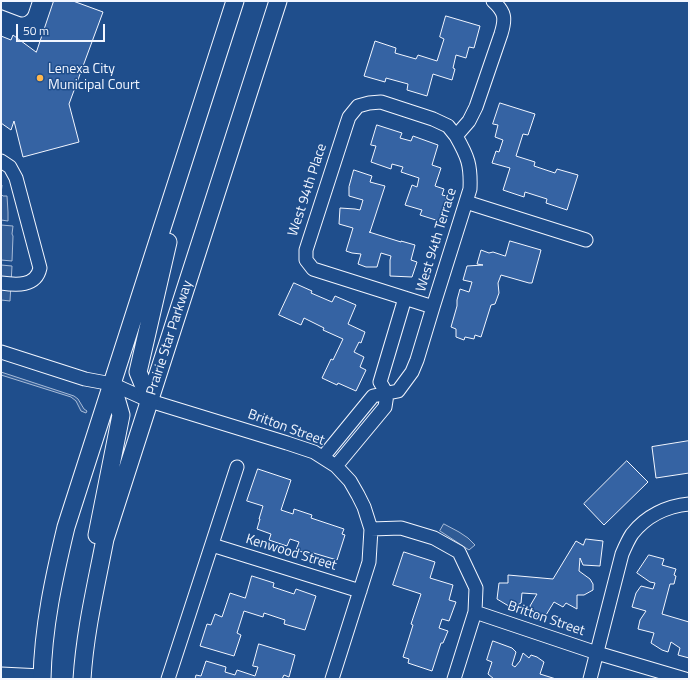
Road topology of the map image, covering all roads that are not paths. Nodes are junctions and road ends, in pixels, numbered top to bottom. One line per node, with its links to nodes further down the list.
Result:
1 (25, 1): 5 (street)
2 (235, 1): 6 (main road)
3 (278, 1): 17 (main road, Prairie Star Parkway)
4 (493, 1): 7 (street)
5 (1, 2)
6 (193, 134): 15 (main road); 17 (main road)
7 (456, 136): 9 (street, West 94th Terrace); 12 (street, West 94th Place)
8 (1, 161): 11 (street)
9 (466, 202): 10 (street); 13 (street, West 94th Terrace)
10 (586, 240)
11 (1, 283)
12 (405, 298): 13 (street, West 94th Place); 16 (street, West 94th Terrace)
13 (433, 307): 16 (street, West 94th Terrace)
14 (1, 352): 15 (street, Britton Street)
15 (112, 384): 17 (street, Britton Street); 25 (main road); 29 (main road)
16 (387, 394): 18 (street, West 94th Terrace); 19 (street)
17 (150, 400): 18 (street, Britton Street); 25 (main road, Prairie Star Parkway)
18 (323, 457): 19 (street, Britton Street)
19 (336, 466): 22 (street, Britton Street)
20 (237, 467): 23 (street)
21 (689, 504): 27 (street)
22 (371, 530): 24 (street); 26 (street)
23 (212, 545): 24 (street, Kenwood Street); 31 (street)
24 (360, 591): 32 (street)
25 (91, 607): 30 (main road, Prairie Star Parkway)
26 (475, 612): 27 (street, Britton Street); 33 (street)
27 (597, 653): 34 (street); 35 (street, Britton Street)
28 (1, 674): 29 (street)
29 (42, 678)
30 (82, 679)
31 (168, 679)
32 (332, 679)
33 (454, 679)
34 (590, 679)
35 (685, 679)

